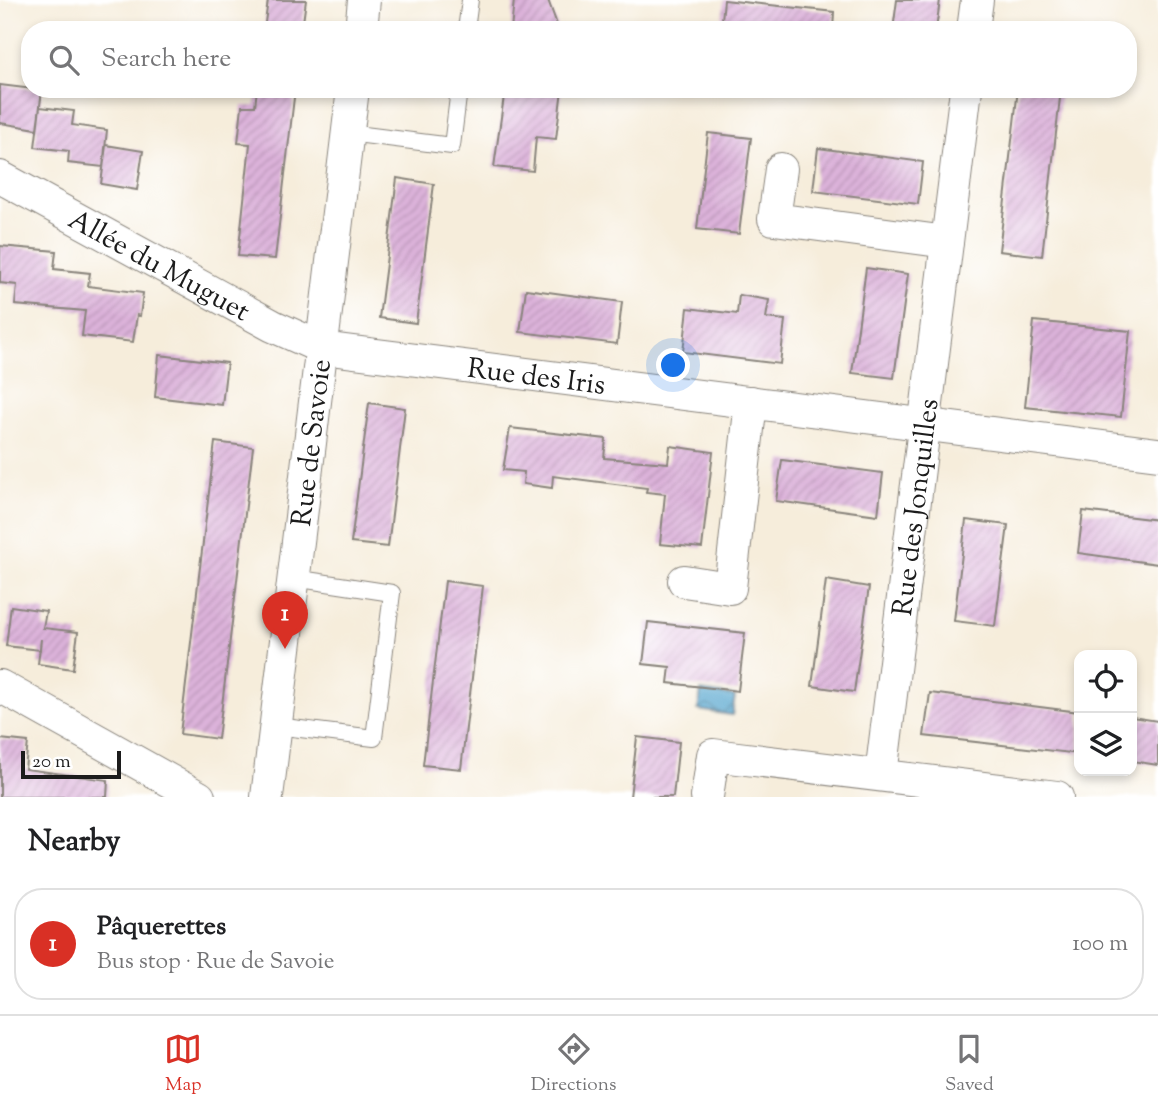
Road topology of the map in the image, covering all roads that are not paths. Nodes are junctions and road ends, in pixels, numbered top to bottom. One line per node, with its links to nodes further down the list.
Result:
1 (364, 0): 4 (street)
2 (470, 0): 5 (lane)
3 (977, 0): 6 (street)
4 (362, 21)
5 (467, 21)
6 (974, 21)
7 (352, 98): 10 (street, Rue de Savoie)
8 (458, 98): 10 (lane)
9 (965, 98): 13 (street, Rue des Jonquilles)
10 (348, 133): 14 (street, Rue de Savoie)
11 (781, 170): 13 (street)
12 (0, 177): 14 (street, Allée du Muguet)
13 (947, 242): 16 (street, Rue des Jonquilles)
14 (322, 348): 15 (street, Rue des Iris); 18 (street, Rue de Savoie)
15 (751, 402): 16 (street, Rue des Iris); 19 (street)
16 (925, 425): 17 (street, Rue des Iris); 22 (street, Rue des Jonquilles)
17 (1158, 454)
18 (294, 578): 21 (street, Rue de Savoie); 21 (lane)
19 (684, 581)
20 (0, 686): 23 (street)
21 (276, 726): 24 (street, Rue de Savoie)
22 (881, 775): 25 (street); 26 (street)
23 (200, 797)
24 (267, 797)
25 (707, 797)
26 (1057, 797)

